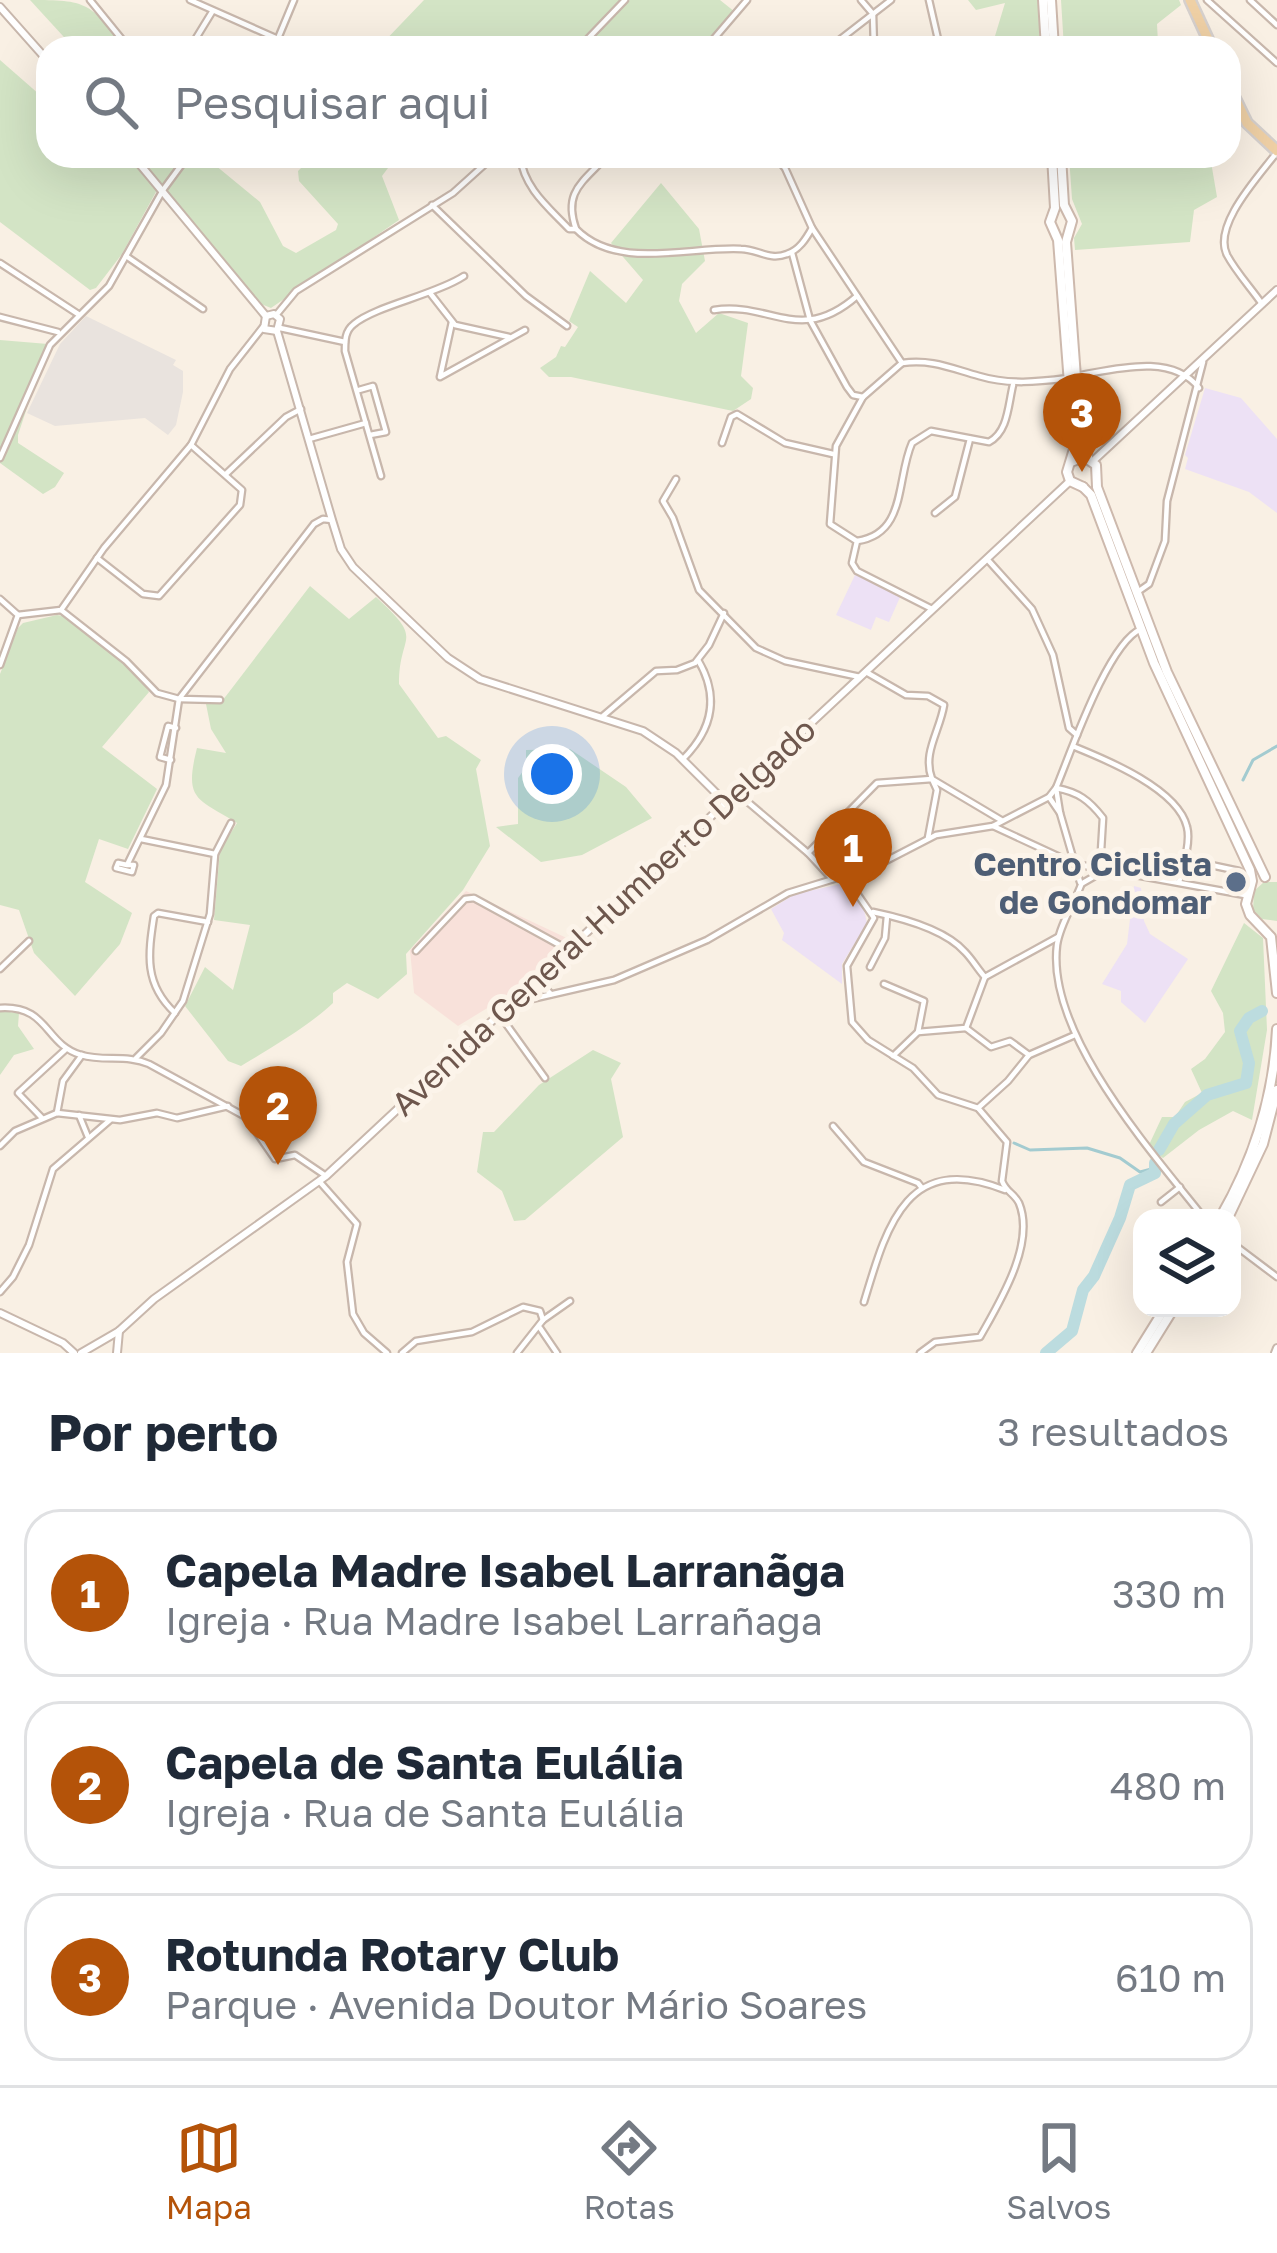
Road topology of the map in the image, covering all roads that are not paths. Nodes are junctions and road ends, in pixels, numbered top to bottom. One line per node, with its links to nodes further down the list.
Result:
1 (90, 0): 17 (street)
2 (190, 0): 14 (street)
3 (294, 0): 20 (street)
4 (625, 0): 21 (street)
5 (747, 0): 22 (street)
6 (861, 0): 15 (street)
7 (891, 0): 15 (street)
8 (929, 0): 25 (street)
9 (1047, 0): 26 (main road)
10 (1250, 0): 16 (street)
11 (1191, 2): 12 (street); 27 (main road)
12 (1212, 2): 29 (street)
13 (0, 7): 28 (street)
14 (213, 10): 18 (street); 19 (street)
15 (873, 14): 23 (street); 24 (street)
16 (1277, 25)
17 (119, 36)
18 (197, 36)
19 (271, 36)
20 (279, 36)
21 (590, 36)
22 (716, 36)
23 (845, 36)
24 (874, 36)
25 (937, 36)
26 (1049, 36)
27 (1207, 36)
28 (36, 48)
29 (1277, 63)
30 (1241, 111): 31 (main road)
31 (1277, 151): 55 (street)
32 (144, 168): 40 (street)
33 (179, 168): 40 (street)
34 (482, 168): 41 (street)
35 (521, 168): 47 (street)
36 (597, 168): 47 (street)
37 (785, 168): 44 (street)
38 (1056, 168): 43 (main road)
39 (1059, 168): 42 (main road)
40 (163, 190): 49 (street); 60 (street)
41 (432, 206): 59 (street); 64 (street)
42 (1067, 212): 43 (main road); 45 (main road)
43 (1054, 213): 46 (main road)
44 (812, 228): 48 (street); 54 (street)
45 (1069, 228): 46 (main road); 74 (main road)
46 (1053, 229): 74 (main road)
47 (576, 230): 48 (street)
48 (792, 253): 62 (street)
49 (126, 256): 56 (street); 58 (street)
50 (0, 263): 58 (street)
51 (464, 276): 53 (street)
52 (1277, 290): 55 (street)
53 (430, 293): 63 (street); 70 (street)
54 (857, 296): 62 (street); 72 (street)
55 (1262, 304): 71 (street)
56 (203, 309)
57 (714, 310): 62 (street)
58 (78, 314): 68 (street)
59 (277, 315): 60 (street); 66 (street)
60 (266, 316): 65 (street)
61 (0, 317): 68 (street)
62 (810, 320): 78 (street)
63 (452, 322): 69 (street); 69 (street)
64 (567, 326)
65 (263, 327): 66 (street); 85 (street)
66 (279, 329): 70 (street); 79 (street)
67 (525, 330): 69 (street)
68 (58, 332): 87 (street)
69 (512, 338)
70 (344, 342): 77 (street)
71 (1204, 359): 73 (street); 76 (street)
72 (902, 363): 75 (street); 78 (street)
73 (1184, 376): 74 (street); 76 (street); 88 (street)
74 (1071, 377): 75 (street); 88 (main road); 89 (main road)
75 (1013, 382): 83 (street)
76 (1199, 388): 101 (street)
77 (356, 391): 80 (street); 81 (street)
78 (863, 398): 86 (street)
79 (301, 409): 82 (street); 90 (street)
80 (366, 423): 81 (street); 82 (street)
81 (370, 435): 92 (street)
82 (309, 439): 97 (street)
83 (970, 439): 96 (street); 98 (street)
84 (722, 443): 86 (street)
85 (190, 445): 90 (street); 99 (street)
86 (833, 454): 98 (street)
87 (0, 458)
88 (1091, 460): 89 (main road); 91 (main road)
89 (1071, 462): 94 (main road)
90 (226, 474): 99 (street)
91 (1097, 475): 95 (main road); 101 (main road)
92 (381, 476)
93 (676, 479): 105 (street)
94 (1070, 481): 95 (main road); 100 (street, Avenida General Humberto Delgado)
95 (1083, 487): 107 (main road)
96 (935, 513)
97 (332, 520): 111 (street); 113 (street)
98 (856, 541): 103 (street)
99 (97, 558): 104 (street)
100 (987, 559): 103 (street, Avenida General Humberto Delgado); 114 (street)
101 (1136, 593): 138 (main road)
102 (0, 599): 106 (street)
103 (932, 609): 110 (street, Avenida General Humberto Delgado)
104 (61, 610): 106 (street); 111 (street)
105 (724, 613): 108 (street); 110 (street)
106 (18, 615): 109 (street)
107 (1141, 628): 114 (street); 143 (main road)
108 (698, 660): 113 (street); 116 (street)
109 (0, 665)
110 (863, 675): 117 (street); 119 (street, Avenida General Humberto Delgado)
111 (179, 699): 112 (street); 127 (street)
112 (220, 700)
113 (603, 716): 116 (street)
114 (1077, 734): 115 (street)
115 (1073, 746): 118 (street); 136 (street)
116 (683, 760): 121 (street)
117 (932, 779): 123 (street); 126 (street); 129 (street)
118 (1056, 788): 120 (street); 122 (street); 128 (street)
119 (736, 792): 121 (street, Avenida General Humberto Delgado); 129 (street)
120 (1049, 797): 122 (street); 123 (street)
121 (725, 802): 151 (street, Avenida General Humberto Delgado)
122 (1060, 813): 131 (street)
123 (1003, 821): 125 (street)
124 (231, 824): 130 (street)
125 (993, 826): 126 (street); 131 (street)
126 (928, 838): 137 (street)
127 (141, 839): 130 (street); 132 (street)
128 (1101, 851): 133 (street); 134 (street)
129 (808, 853): 140 (street)
130 (214, 854): 146 (street)
131 (1075, 864): 133 (street); 142 (street)
132 (127, 865)
133 (1097, 868): 134 (street)
134 (1107, 869): 141 (street); 142 (street)
135 (1238, 871): 136 (street)
136 (1182, 873): 141 (street)
137 (846, 876): 140 (street); 144 (street)
138 (1265, 877): 139 (main road); 143 (main road)
139 (1277, 877)
140 (832, 879): 159 (street)
141 (1179, 882): 143 (street)
142 (1081, 885): 149 (street)
143 (1245, 895): 147 (main road)
144 (873, 912): 145 (street); 171 (street)
145 (887, 915): 153 (street); 156 (street)
146 (208, 922): 162 (street); 162 (street)
147 (1264, 926): 148 (main road); 158 (main road)
148 (1277, 926)
149 (1058, 937): 156 (street); 167 (street)
150 (29, 941): 154 (street)
151 (568, 950): 152 (street); 155 (street, Avenida General Humberto Delgado)
152 (416, 951)
153 (870, 967)
154 (0, 969)
155 (541, 975): 159 (street); 160 (street, Avenida General Humberto Delgado)
156 (985, 977): 164 (street)
157 (884, 983): 166 (street)
158 (1277, 993)
159 (556, 995): 160 (street)
160 (510, 1004): 163 (street, Avenida General Humberto Delgado)
161 (0, 1008): 168 (street)
162 (176, 1014): 172 (street)
163 (499, 1014): 173 (street); 184 (street, Avenida General Humberto Delgado)
164 (966, 1028): 166 (street); 170 (street)
165 (1277, 1029): 190 (main road)
166 (918, 1032): 171 (street)
167 (1075, 1035): 170 (street); 185 (street)
168 (67, 1048): 169 (street); 179 (street)
169 (82, 1055): 172 (street); 177 (street)
170 (1029, 1055): 176 (street)
171 (893, 1056): 176 (street)
172 (136, 1058): 175 (street)
173 (545, 1078)
174 (1277, 1090): 191 (main road)
175 (228, 1106): 180 (street); 184 (street)
176 (978, 1108): 187 (street)
177 (57, 1113): 178 (street); 179 (street)
178 (79, 1115): 180 (street); 182 (street)
179 (42, 1118): 183 (street)
180 (111, 1120): 182 (street)
181 (832, 1126): 186 (street)
182 (89, 1138): 194 (street)
183 (0, 1146)
184 (323, 1178): 200 (street, Avenida General Humberto Delgado); 206 (street)
185 (1180, 1187): 188 (street); 189 (street)
186 (922, 1188): 187 (street); 196 (street)
187 (1005, 1190): 210 (street)
188 (1161, 1202)
189 (1197, 1209)
190 (1228, 1209)
191 (1229, 1209)
192 (1241, 1250): 193 (street)
193 (1277, 1277)
194 (0, 1292)
195 (570, 1300): 199 (street)
196 (864, 1302)
197 (0, 1313): 203 (street)
198 (1163, 1317): 211 (main road)
199 (541, 1323): 207 (street); 208 (street); 209 (street)
200 (119, 1331): 201 (street, Avenida General Humberto Delgado); 204 (street)
201 (104, 1339): 202 (street, Avenida General Humberto Delgado); 204 (street)
202 (90, 1345): 203 (street); 205 (street)
203 (65, 1346): 205 (street)
204 (117, 1350)
205 (77, 1353)
206 (387, 1353)
207 (402, 1353)
208 (517, 1353)
209 (557, 1353)
210 (920, 1353)
211 (1141, 1353)

